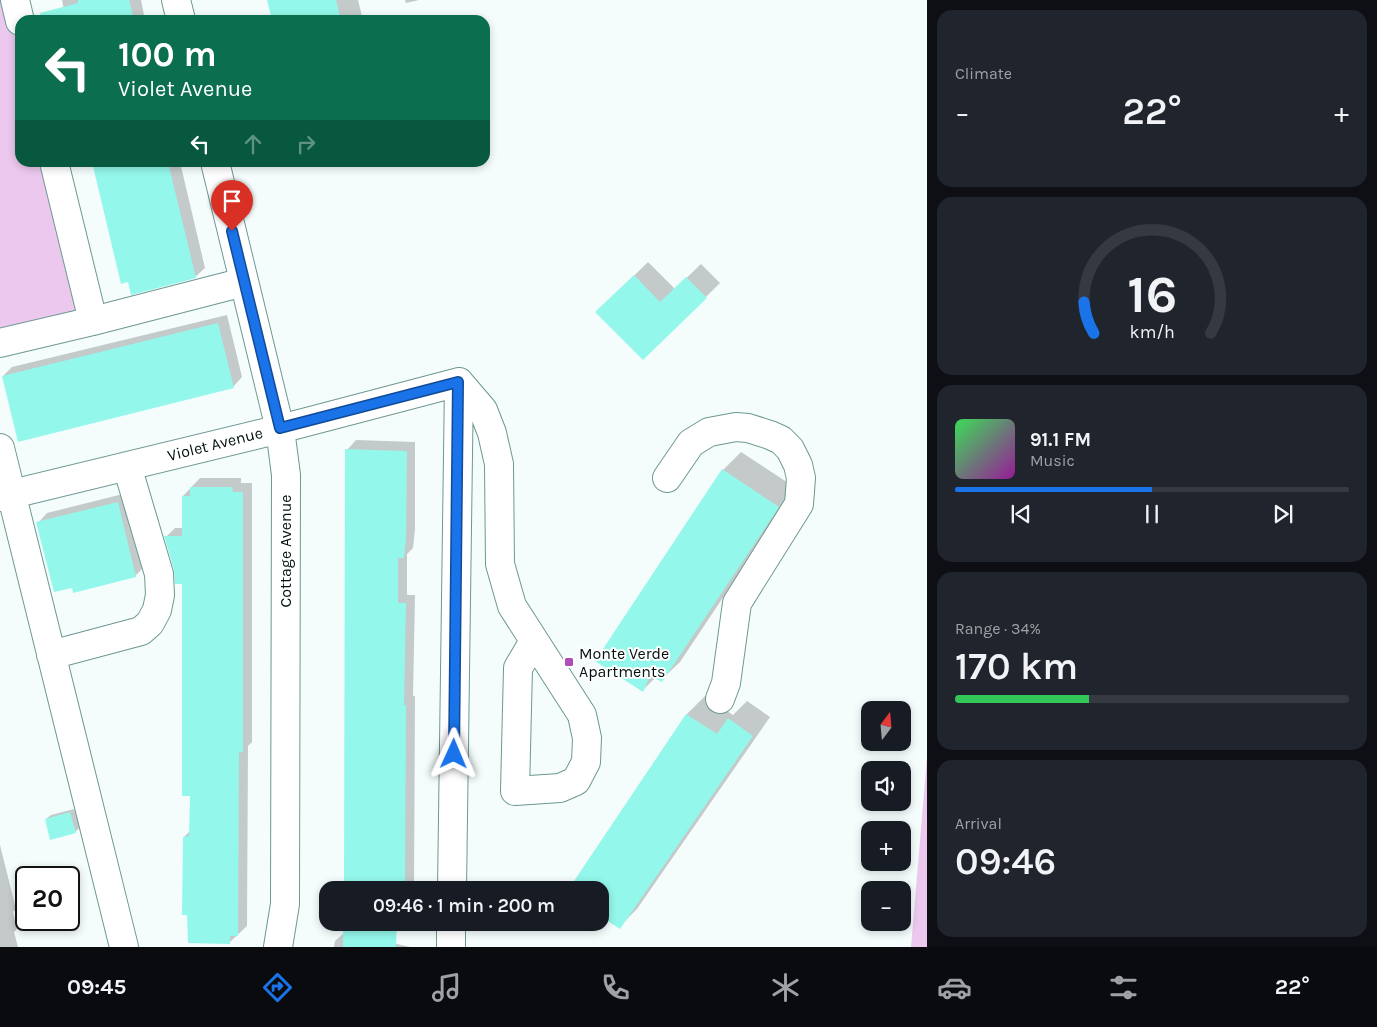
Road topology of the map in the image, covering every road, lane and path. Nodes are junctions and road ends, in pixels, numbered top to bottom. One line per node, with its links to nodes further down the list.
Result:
1 (15, 0): 3 (street)
2 (176, 0): 4 (street)
3 (19, 15)
4 (180, 15)
5 (55, 167): 8 (street)
6 (217, 167): 7 (street, Cottage Avenue)
7 (244, 282): 8 (street); 11 (street, Cottage Avenue)
8 (93, 321): 9 (street)
9 (0, 343)
10 (458, 382): 11 (street, Violet Avenue); 16 (street); 19 (street)
11 (280, 428): 13 (street, Violet Avenue); 22 (street, Cottage Avenue)
12 (0, 448): 15 (street)
13 (127, 466): 15 (street, Violet Avenue); 17 (street)
14 (667, 478): 18 (street)
15 (5, 495): 17 (street)
16 (534, 641): 16 (street)
17 (51, 655): 21 (street)
18 (720, 699)
19 (452, 881)
20 (451, 931): 23 (street)
21 (124, 947)
22 (278, 947)
23 (451, 947)

